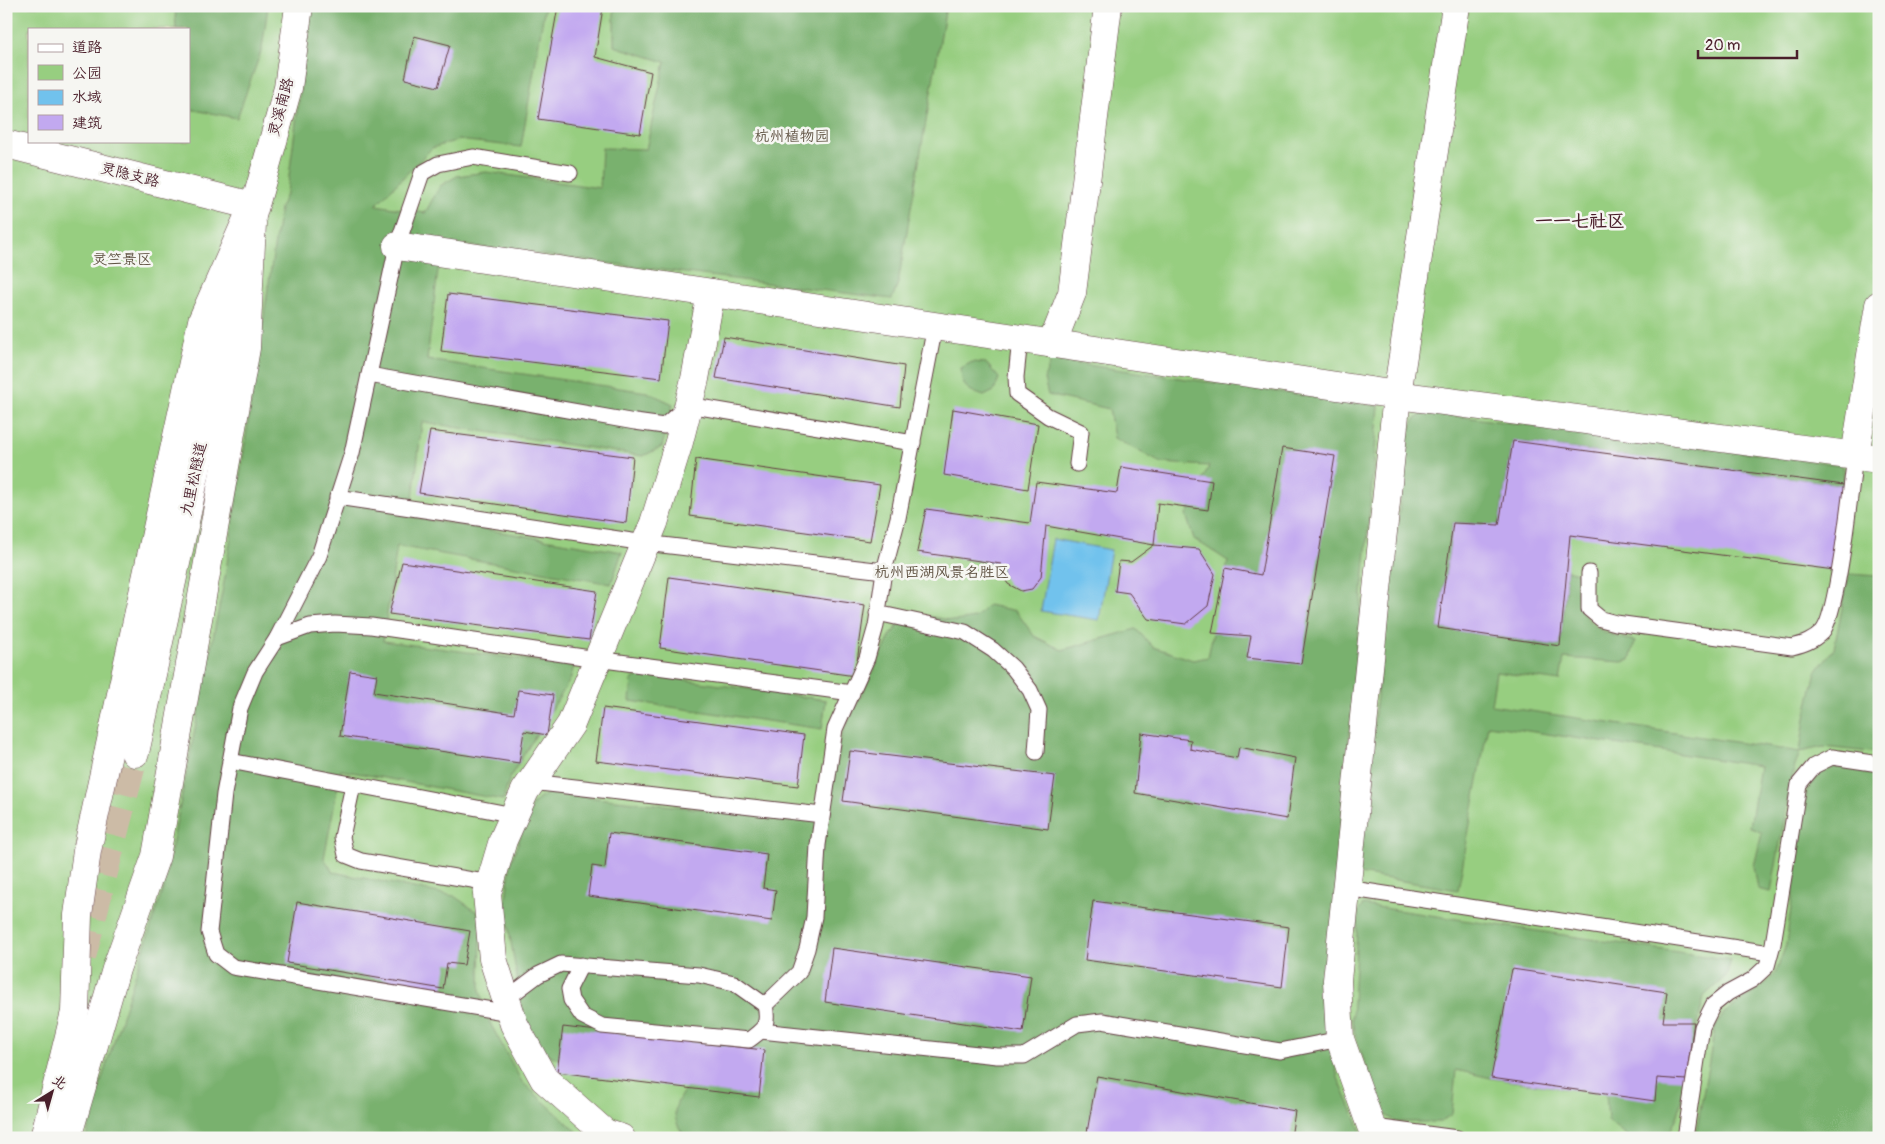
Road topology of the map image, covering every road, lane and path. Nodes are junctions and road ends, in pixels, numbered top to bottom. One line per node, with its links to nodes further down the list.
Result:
1 (299, 6): 6 (street, 灵溪南路)
2 (1108, 6): 12 (street)
3 (1456, 6): 14 (street)
4 (6, 144): 6 (street, 灵隐支路)
5 (570, 173): 7 (lane)
6 (253, 206): 27 (street, 九里松隧道); 44 (street); 45 (street)
7 (397, 246): 8 (street); 13 (lane)
8 (711, 293): 10 (street); 15 (street)
9 (1879, 305): 17 (street)
10 (935, 326): 11 (street); 16 (lane)
11 (1020, 339): 12 (street); 18 (lane)
12 (1052, 344): 14 (street)
13 (369, 375): 15 (lane); 19 (lane)
14 (1397, 394): 17 (street); 36 (street)
15 (688, 405): 16 (lane); 20 (street)
16 (913, 443): 21 (lane)
17 (1867, 458): 22 (lane)
18 (1077, 464)
19 (337, 497): 20 (lane); 24 (lane)
20 (645, 543): 21 (lane); 25 (street)
21 (884, 571): 23 (lane)
22 (1589, 573)
23 (877, 613): 26 (lane); 28 (lane)
24 (277, 638): 25 (lane); 29 (lane)
25 (597, 659): 26 (lane); 31 (street)
26 (852, 693): 33 (lane)
27 (135, 752)
28 (1036, 752)
29 (230, 761): 32 (lane); 40 (lane)
30 (1879, 764): 37 (lane)
31 (531, 782): 33 (lane); 34 (street)
32 (353, 785): 34 (lane); 35 (lane)
33 (822, 815): 39 (lane)
34 (514, 816): 35 (street)
35 (490, 883): 40 (street)
36 (1346, 888): 37 (lane); 42 (street)
37 (1770, 953): 48 (lane)
38 (581, 965): 39 (lane); 40 (lane); 41 (lane)
39 (765, 1005): 41 (lane)
40 (508, 1006): 46 (street)
41 (761, 1031): 42 (lane)
42 (1340, 1038): 43 (street)
43 (1377, 1132): 47 (lane)
44 (44, 1138)
45 (67, 1138)
46 (621, 1138)
47 (1457, 1138)
48 (1685, 1138)

